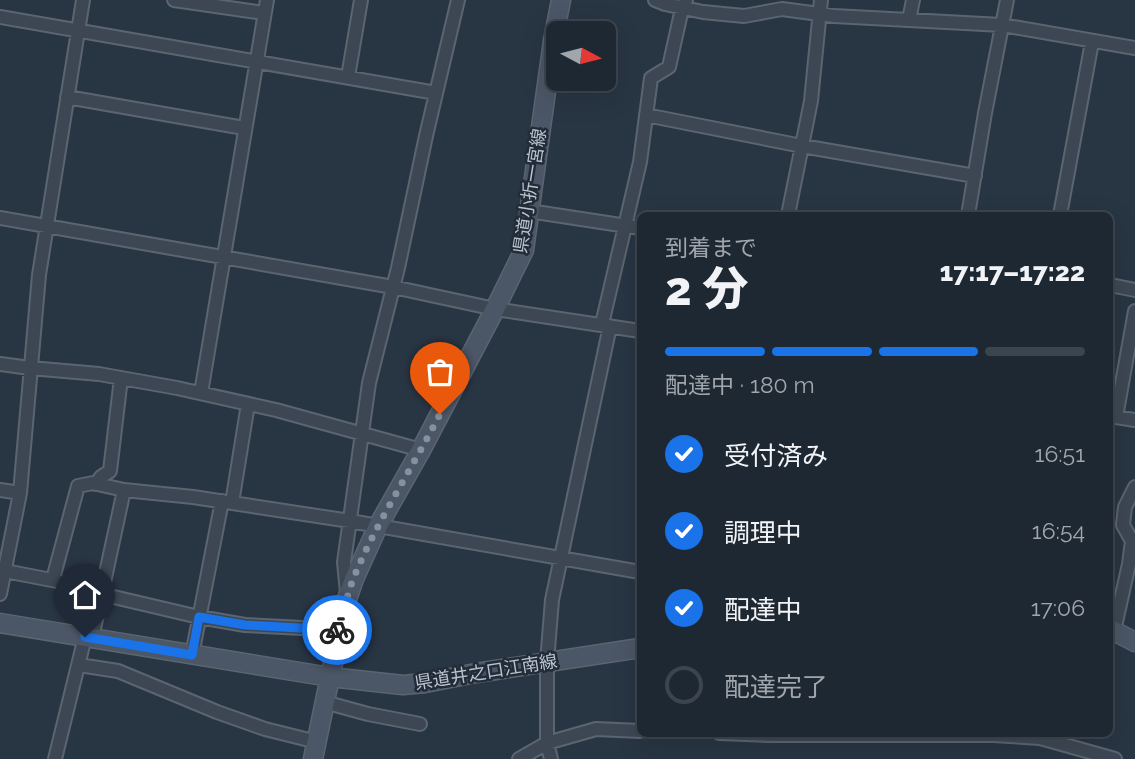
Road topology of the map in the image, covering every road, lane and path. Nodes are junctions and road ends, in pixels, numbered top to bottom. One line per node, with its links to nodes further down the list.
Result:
1 (83, 0): 17 (street)
2 (174, 0): 12 (street)
3 (267, 0): 12 (street)
4 (361, 0): 21 (street)
5 (458, 0): 22 (street)
6 (561, 0): 28 (main road, 県道小折一宮線)
7 (655, 0): 11 (street)
8 (821, 0): 13 (street)
9 (913, 0): 15 (street)
10 (1007, 0): 16 (street)
11 (685, 4): 13 (street); 24 (street)
12 (264, 13): 20 (street)
13 (819, 14): 15 (street); 26 (street)
14 (0, 17): 17 (street)
15 (909, 20): 16 (street)
16 (1002, 25): 18 (street); 27 (street)
17 (78, 31): 20 (street); 23 (street)
18 (1092, 42): 19 (street); 31 (street)
19 (1135, 48)
20 (256, 61): 21 (street); 25 (street)
21 (348, 77): 22 (street)
22 (436, 93): 38 (street)
23 (67, 97): 25 (street); 34 (street)
24 (646, 116): 26 (street); 33 (street)
25 (244, 128): 36 (street)
26 (802, 146): 27 (street); 29 (street)
27 (975, 176): 30 (street)
28 (530, 211): 33 (street); 40 (main road, 県道小折一宮線)
29 (789, 212)
30 (969, 212)
31 (1061, 212)
32 (0, 218): 34 (street)
33 (625, 225): 35 (street); 42 (street)
34 (46, 226): 36 (street); 45 (street)
35 (637, 227)
36 (223, 258): 38 (street); 47 (street)
37 (1113, 286): 39 (street)
38 (393, 287): 40 (street); 51 (street)
39 (1135, 290)
40 (495, 309): 42 (street); 52 (main road, 県道小折一宮線)
41 (1135, 312): 49 (street)
42 (606, 325): 43 (street); 61 (street)
43 (637, 330)
44 (0, 364): 45 (street)
45 (30, 368): 46 (street); 57 (street)
46 (121, 378): 47 (street); 53 (street)
47 (201, 393): 48 (street)
48 (248, 404): 51 (street); 58 (street)
49 (1113, 416): 50 (street)
50 (1135, 420)
51 (362, 433): 52 (street); 59 (street)
52 (421, 450): 60 (main road, 県道小折一宮線)
53 (96, 484): 56 (street); 64 (street)
54 (1135, 487): 70 (street)
55 (0, 490): 57 (street)
56 (124, 490): 58 (street); 66 (street)
57 (20, 493): 62 (street)
58 (227, 502): 59 (street); 68 (street)
59 (350, 521): 60 (street); 67 (street)
60 (378, 526): 61 (street); 67 (main road, 県道小折一宮線)
61 (561, 559): 63 (street); 77 (street)
62 (5, 571): 64 (street); 65 (street)
63 (637, 572)
64 (53, 579): 66 (street)
65 (0, 594)
66 (102, 594): 68 (street); 73 (street)
67 (347, 598): 71 (main road, 県道小折一宮線)
68 (199, 617): 71 (street); 76 (street)
69 (0, 623): 73 (main road, 県道井之口江南線)
70 (1113, 626)
71 (340, 630): 79 (main road, 県道小折一宮線)
72 (1113, 631): 74 (main road)
73 (89, 637): 76 (main road, 県道井之口江南線); 78 (street)
74 (1135, 642)
75 (637, 648): 77 (main road, 県道井之口江南線)
76 (192, 655): 79 (main road, 県道井之口江南線)
77 (547, 662): 79 (main road, 県道井之口江南線); 84 (street)
78 (79, 665): 85 (street); 86 (street)
79 (330, 677): 80 (main road, 県道小折一宮線)
80 (324, 702): 81 (street); 85 (main road, 県道小折一宮線)
81 (420, 724)
82 (637, 731): 84 (street)
83 (1031, 737): 89 (street)
84 (547, 743): 87 (street); 88 (street)
85 (315, 750)
86 (55, 759)
87 (519, 759)
88 (551, 759)
89 (1115, 759)

